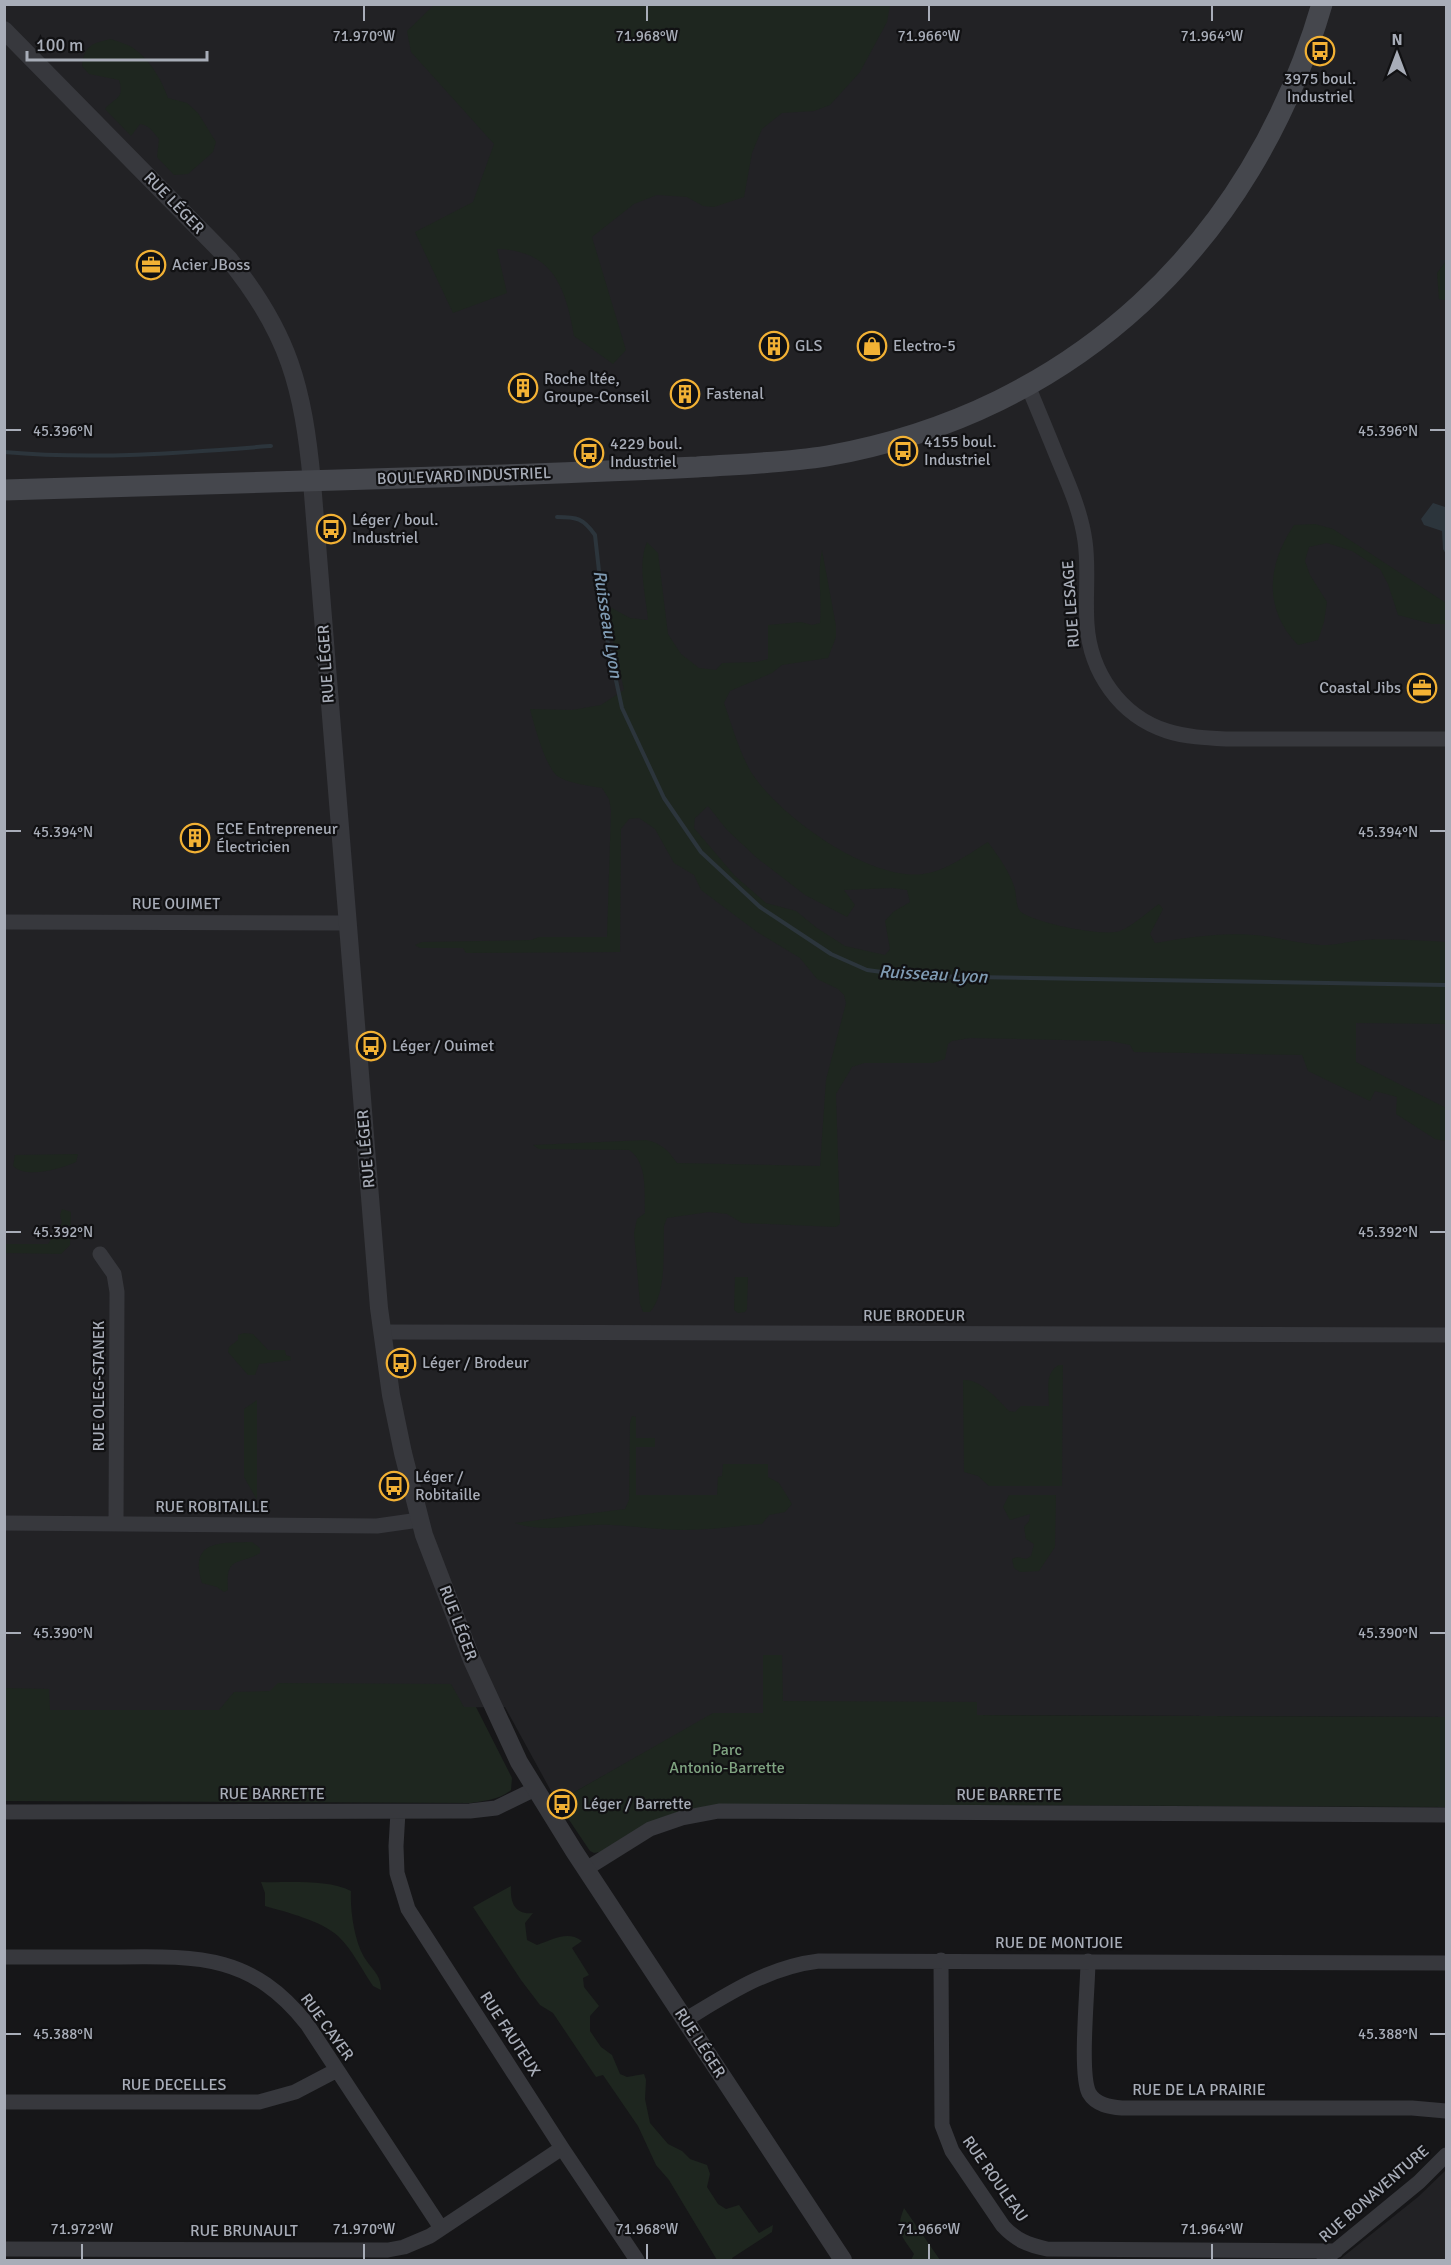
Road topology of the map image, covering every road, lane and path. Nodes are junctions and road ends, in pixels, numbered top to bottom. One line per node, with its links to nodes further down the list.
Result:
1 (1322, 4): 3 (main road, BOULEVARD INDUSTRIEL)
2 (4, 30): 4 (street, RUE LÉGER)
3 (1028, 386): 4 (main road, BOULEVARD INDUSTRIEL); 6 (street, RUE LESAGE)
4 (312, 482): 5 (main road, BOULEVARD INDUSTRIEL); 8 (street, RUE LÉGER)
5 (4, 490)
6 (1446, 739)
7 (4, 922): 8 (street, RUE OUIMET)
8 (347, 923): 10 (street, RUE LÉGER)
9 (99, 1254): 14 (street, RUE OLEG-STANEK)
10 (382, 1332): 11 (street, RUE BRODEUR); 12 (street, RUE LÉGER)
11 (1446, 1335)
12 (419, 1520): 14 (street, RUE ROBITAILLE); 15 (street, RUE LÉGER)
13 (4, 1523): 14 (street, RUE ROBITAILLE)
14 (116, 1524)
15 (535, 1789): 17 (street, RUE BARRETTE); 19 (street, RUE LÉGER)
16 (4, 1812): 17 (street, RUE BARRETTE)
17 (398, 1812): 28 (street, RUE FAUTEUX)
18 (1446, 1815): 19 (street, RUE BARRETTE)
19 (586, 1869): 24 (street, RUE LÉGER)
20 (4, 1957): 25 (street, RUE CAYER)
21 (941, 1960): 22 (street, RUE DE MONTJOIE); 24 (street, RUE DE MONTJOIE); 32 (street, RUE ROULEAU)
22 (1088, 1961): 23 (street, RUE DE MONTJOIE); 27 (street, RUE DE LA PRAIRIE)
23 (1446, 1963)
24 (685, 2020): 35 (street, RUE LÉGER)
25 (337, 2070): 26 (street, RUE DECELLES); 30 (street, RUE CAYER)
26 (4, 2102)
27 (1446, 2111)
28 (562, 2148): 30 (street, RUE BRUNAULT); 34 (street, RUE FAUTEUX)
29 (1446, 2155): 33 (street, RUE BONAVENTURE)
30 (441, 2228): 31 (street, RUE BRUNAULT)
31 (4, 2249)
32 (1230, 2250): 33 (street, RUE ROULEAU); 36 (street, RUE ROULEAU)
33 (1330, 2256)
34 (638, 2260)
35 (843, 2260)
36 (1254, 2260)

